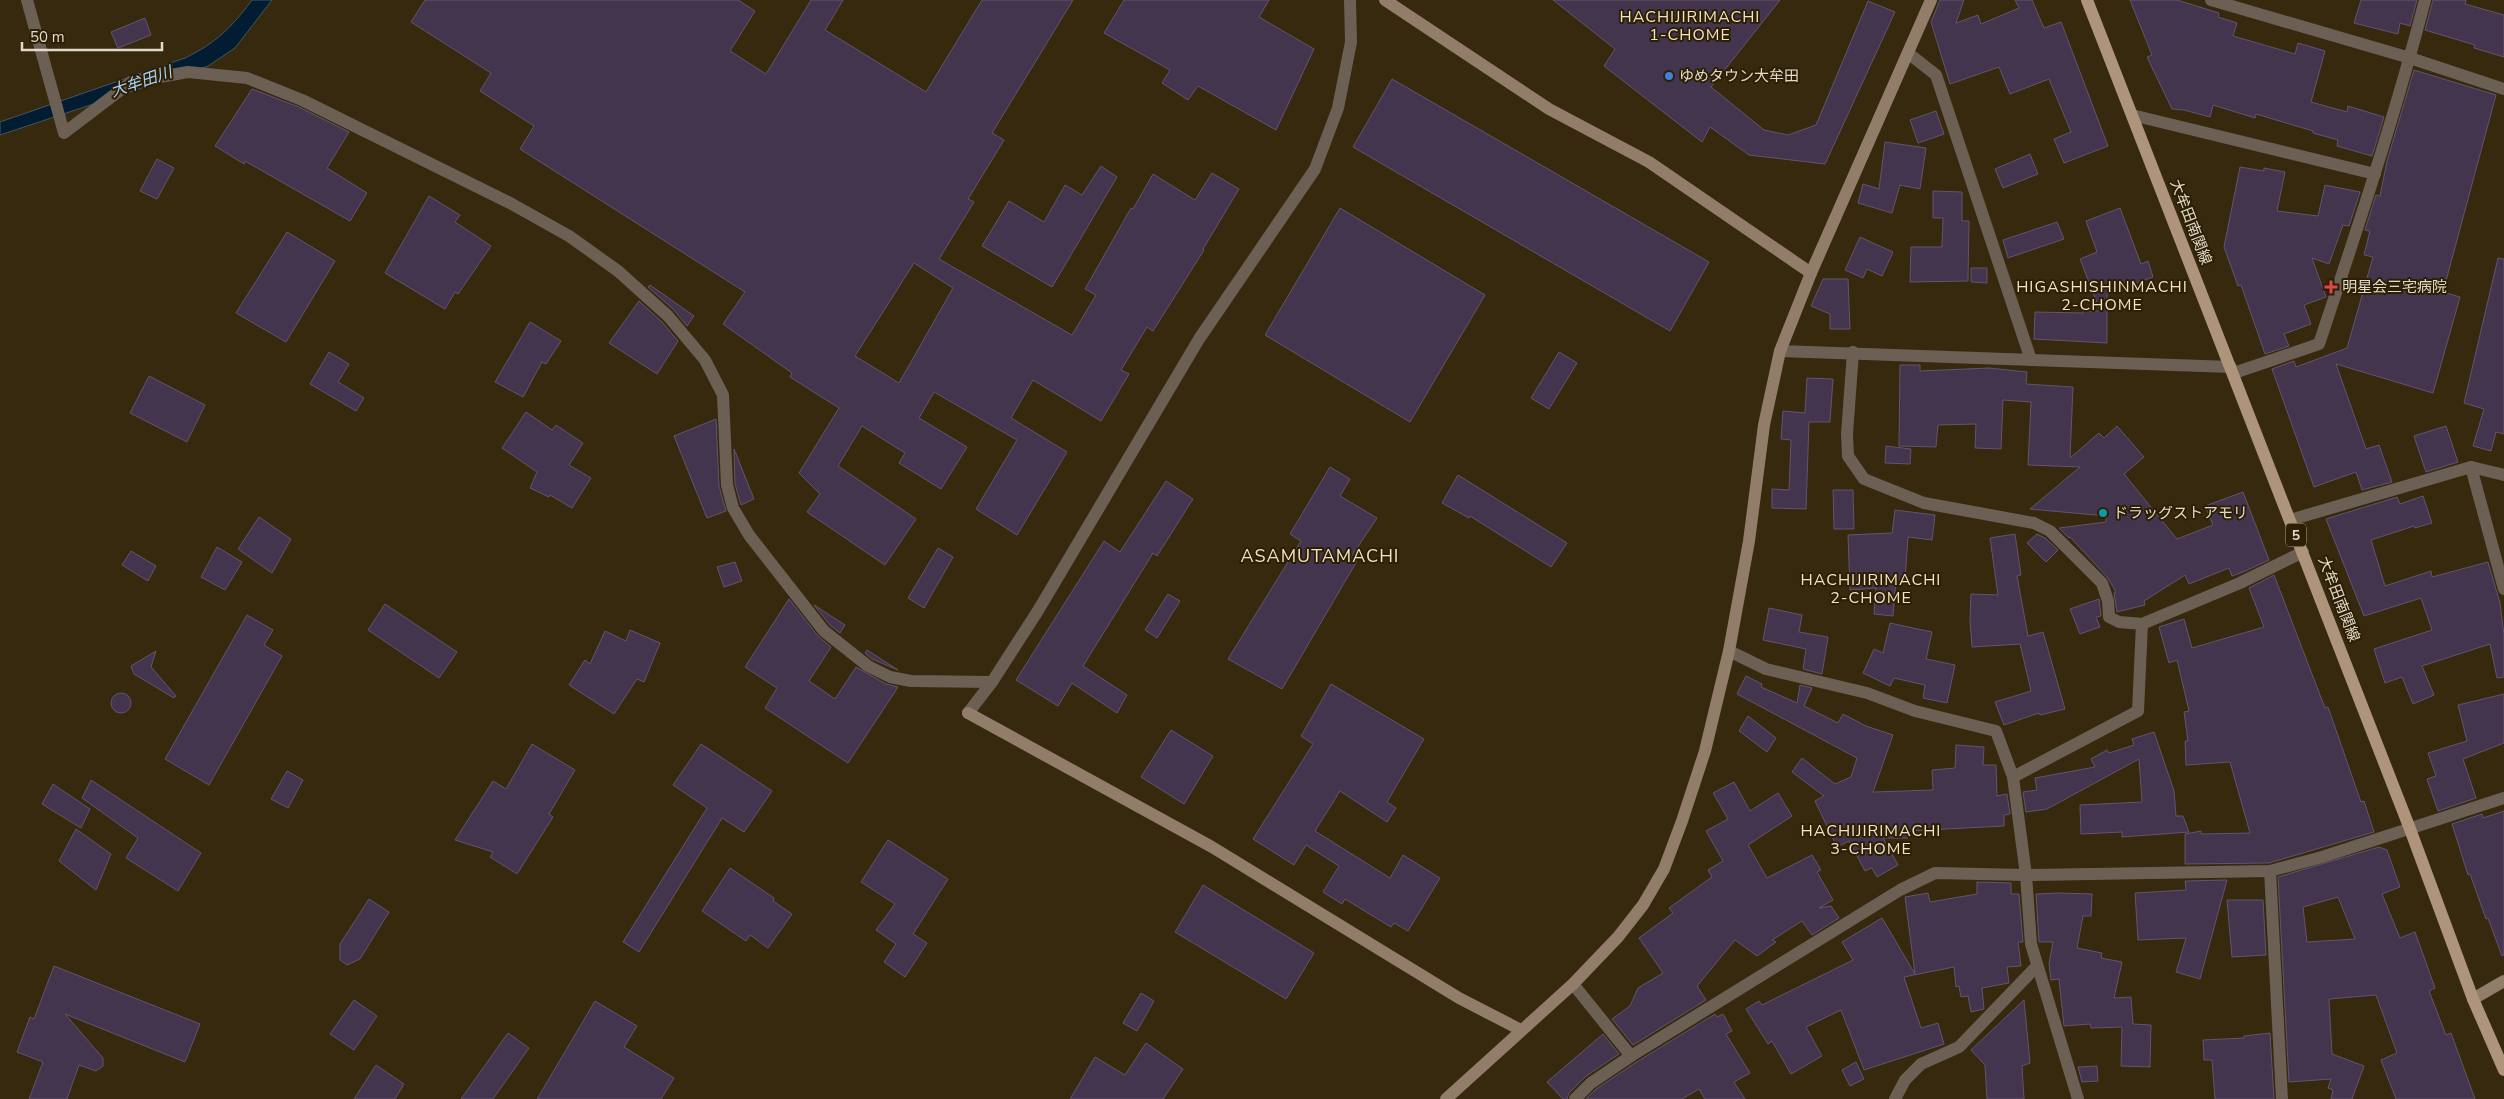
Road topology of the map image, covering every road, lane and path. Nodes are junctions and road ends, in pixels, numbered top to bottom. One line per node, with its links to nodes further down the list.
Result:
1 (27, 0): 25 (street)
2 (1350, 0): 25 (street)
3 (1385, 0): 13 (street)
4 (1931, 0): 8 (street)
5 (2087, 0): 11 (main road, 大牟田南関線 / 5)
6 (2211, 0): 9 (street)
7 (2425, 0): 9 (street)
8 (1908, 53): 13 (street); 16 (street)
9 (2410, 58): 10 (street); 12 (street)
10 (2504, 89)
11 (2132, 115): 12 (street); 17 (main road, 大牟田南関線 / 5)
12 (2375, 174): 17 (street)
13 (1811, 273): 14 (street)
14 (1780, 351): 15 (street); 24 (street)
15 (1853, 352): 16 (street); 23 (street)
16 (2030, 360): 17 (street)
17 (2232, 370): 20 (main road, 大牟田南関線 / 5)
18 (2471, 467): 19 (street); 20 (street); 22 (street)
19 (2504, 475)
20 (2290, 520): 21 (main road, 大牟田南関線 / 5)
21 (2303, 552): 23 (street); 28 (main road, 大牟田南関線 / 5)
22 (2504, 589)
23 (2142, 624): 26 (street)
24 (1729, 651): 26 (street); 33 (street)
25 (992, 682): 35 (street)
26 (2013, 777): 30 (street)
27 (2504, 798): 28 (street)
28 (2410, 828): 29 (street); 34 (main road, 大牟田南関線 / 5)
29 (2270, 871): 30 (street); 42 (street)
30 (2026, 875): 31 (street); 36 (street)
31 (2037, 966): 40 (street); 41 (street)
32 (2504, 981): 34 (street)
33 (1573, 984): 35 (street); 36 (street)
34 (2473, 999): 37 (main road, 大牟田南関線 / 5)
35 (1522, 1030): 38 (street)
36 (1631, 1056): 39 (street)
37 (2504, 1070)
38 (1446, 1099)
39 (1575, 1099)
40 (1895, 1099)
41 (2078, 1099)
42 (2282, 1099)

